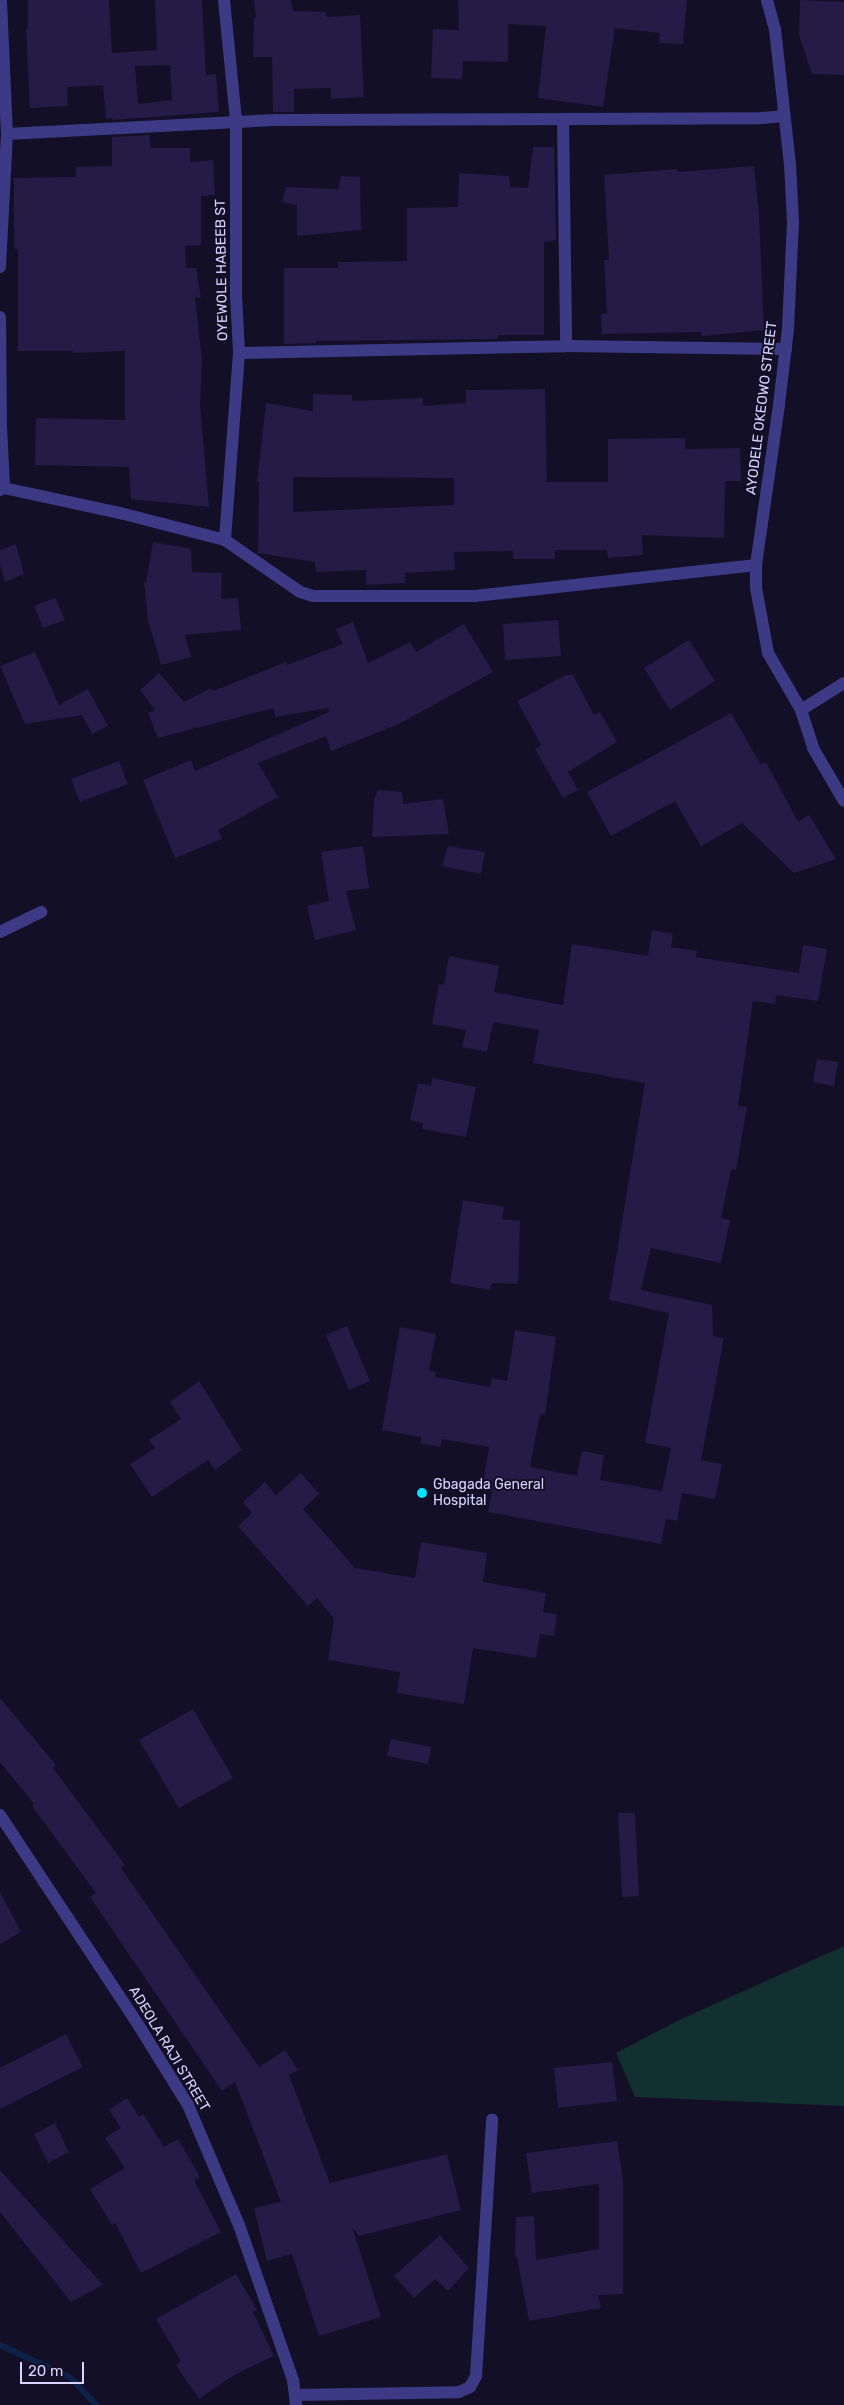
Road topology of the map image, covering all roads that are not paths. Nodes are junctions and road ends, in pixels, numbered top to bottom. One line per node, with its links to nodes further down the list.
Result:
1 (1, 0): 7 (street)
2 (224, 0): 6 (street, OYEWOLE HABEEB ST)
3 (767, 0): 4 (street, AYODELE OKEOWO STREET)
4 (784, 116): 5 (street); 11 (street, AYODELE OKEOWO STREET)
5 (563, 118): 6 (street); 10 (street)
6 (236, 122): 7 (street); 12 (street, OYEWOLE HABEEB ST)
7 (7, 134): 8 (street)
8 (0, 267)
9 (0, 317): 13 (street)
10 (566, 346): 11 (street); 12 (street)
11 (786, 349): 16 (street, AYODELE OKEOWO STREET)
12 (239, 353): 15 (street, OYEWOLE HABEEB ST)
13 (0, 425): 14 (street)
14 (2, 489): 15 (street)
15 (225, 540): 16 (street)
16 (756, 565): 18 (street, AYODELE OKEOWO STREET)
17 (844, 683): 18 (street)
18 (801, 710): 19 (street, AYODELE OKEOWO STREET)
19 (844, 801)
20 (41, 912): 21 (street)
21 (0, 932)
22 (0, 1815): 24 (street, ADEOLA RAJI STREET)
23 (492, 2118): 24 (street)
24 (296, 2400)

